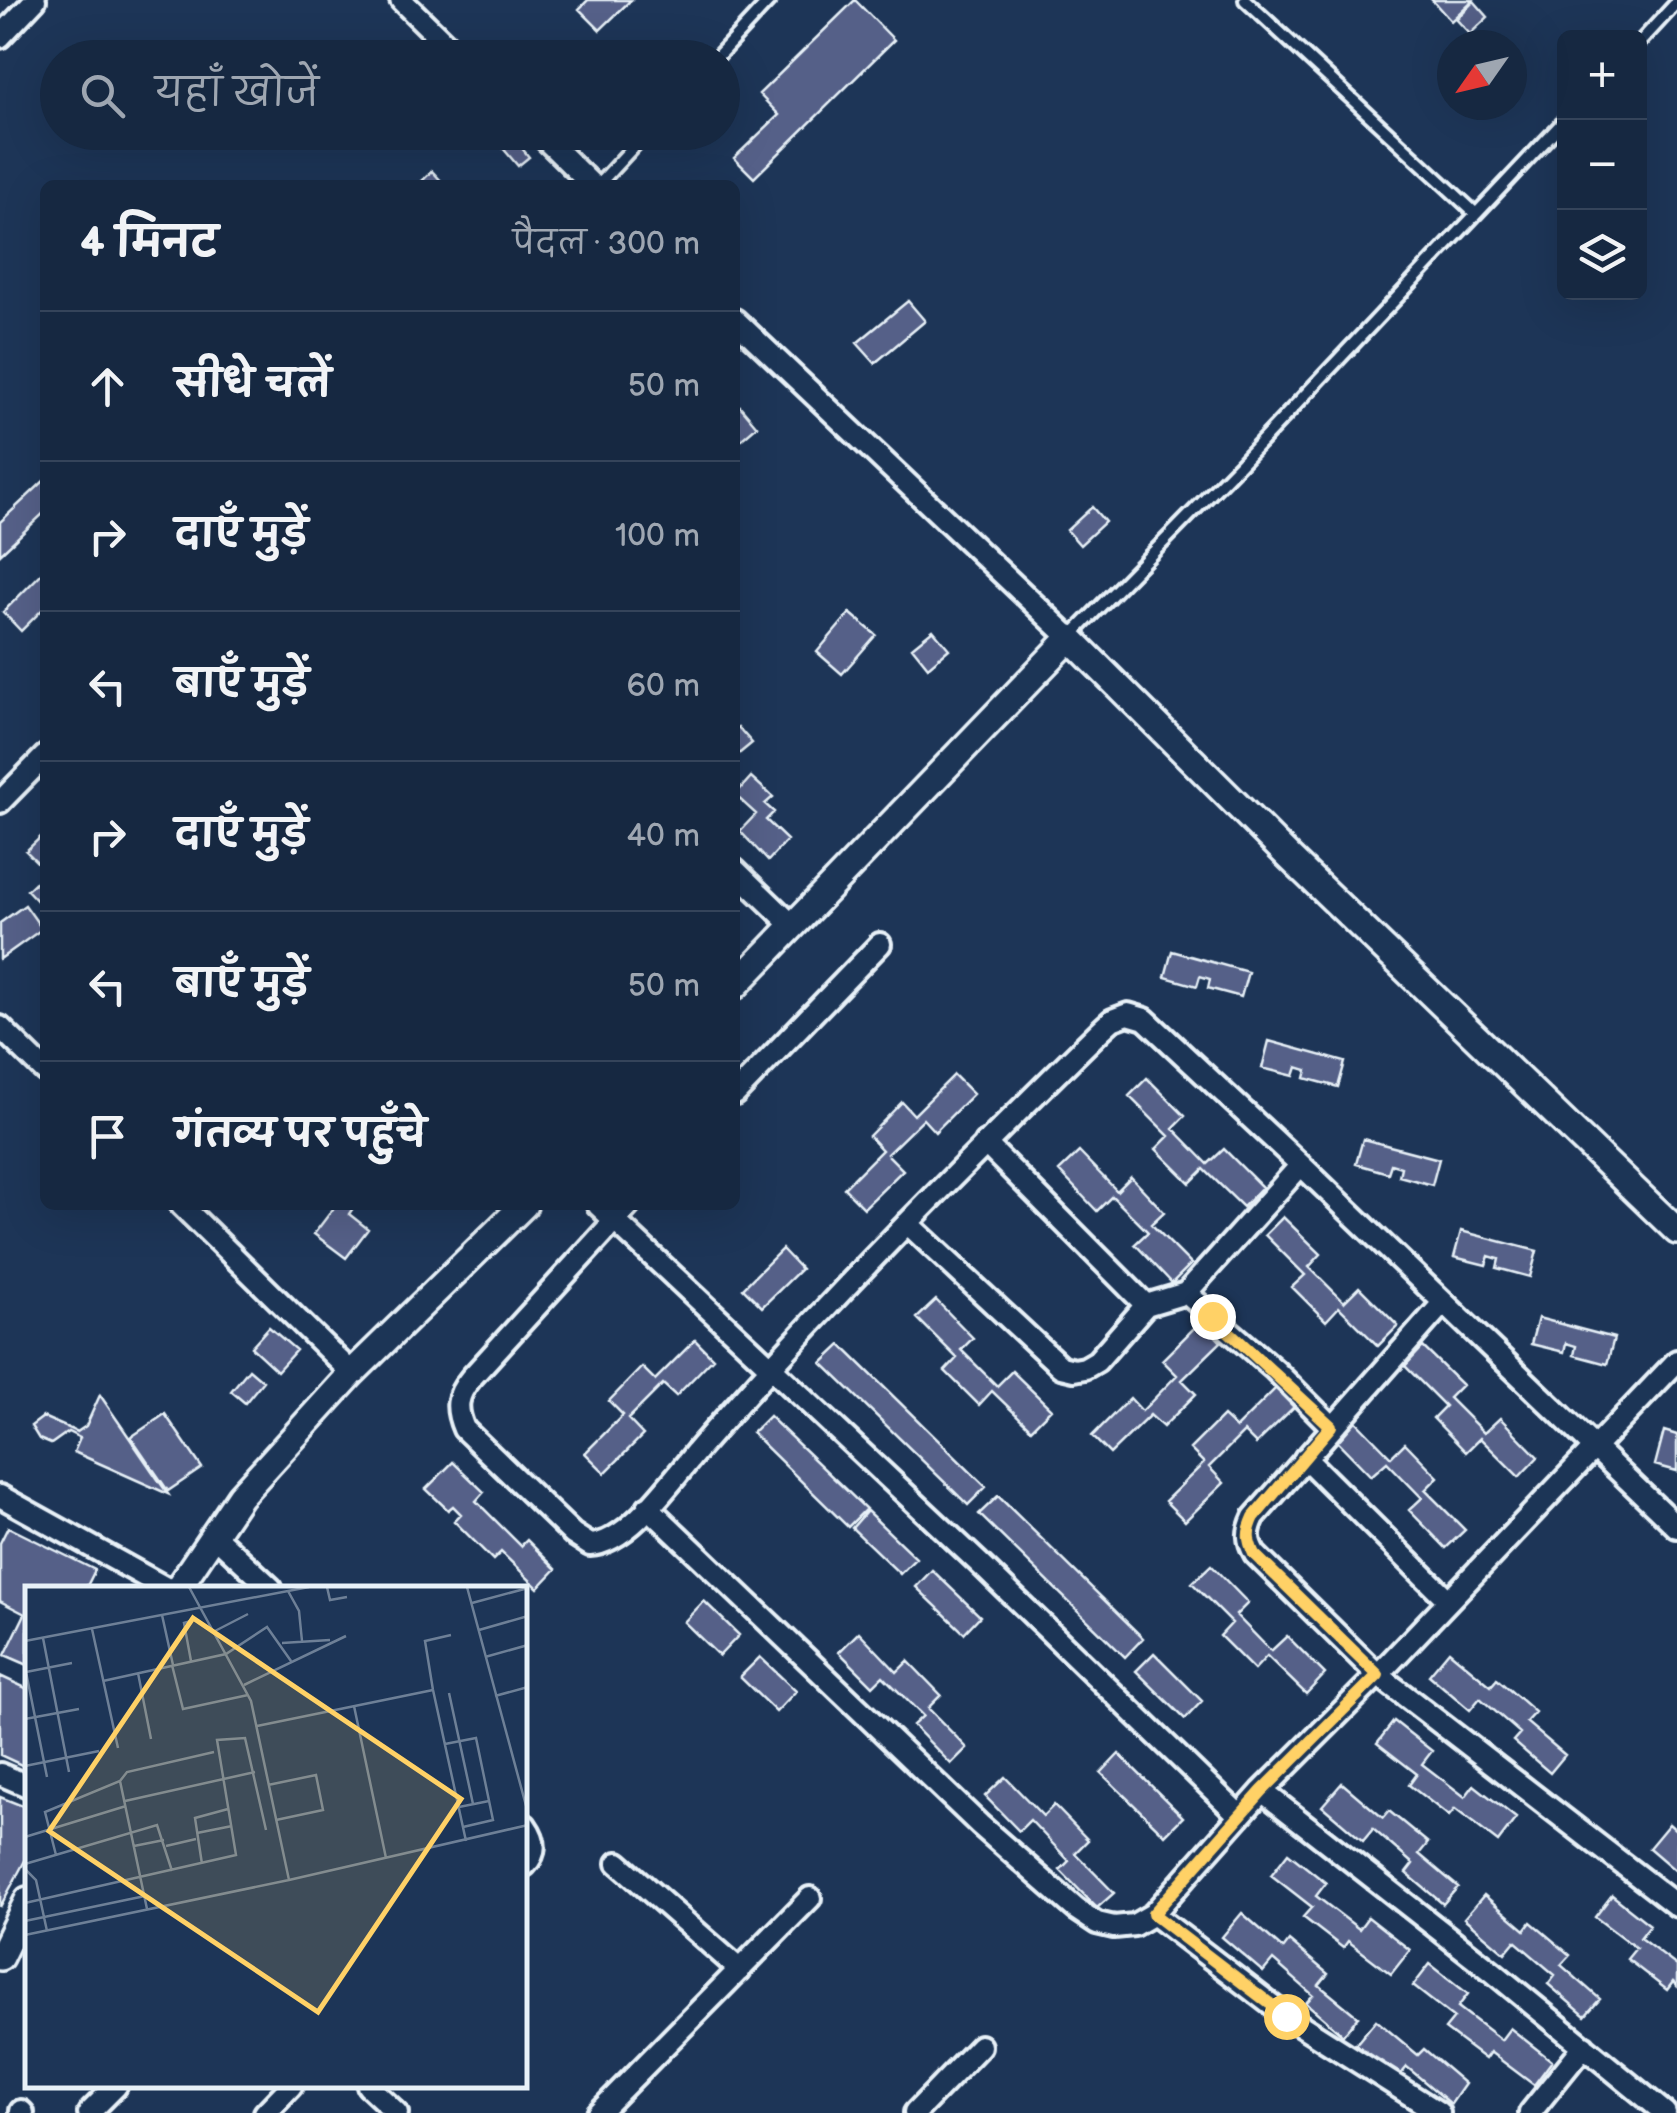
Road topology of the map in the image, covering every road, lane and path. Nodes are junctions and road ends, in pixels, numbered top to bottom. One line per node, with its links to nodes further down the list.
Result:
1 (35, 0): 7 (street)
2 (400, 0): 8 (street)
3 (770, 0): 9 (lane)
4 (1245, 0): 15 (lane)
5 (1677, 2): 6 (lane)
6 (1647, 34)
7 (0, 37)
8 (441, 40)
9 (733, 40)
10 (1557, 127): 15 (lane)
11 (557, 150): 13 (street)
12 (629, 150): 14 (lane)
13 (590, 180)
14 (600, 180)
15 (1476, 214): 17 (lane)
16 (740, 325): 17 (street)
17 (1070, 638): 21 (street); 33 (street)
18 (40, 761): 19 (street)
19 (0, 802)
20 (740, 875): 21 (street)
21 (793, 926): 23 (street)
22 (880, 944): 26 (street)
23 (740, 981)
24 (0, 1027): 25 (street)
25 (40, 1066)
26 (740, 1089)
27 (985, 1143): 28 (street); 32 (street); 36 (street)
28 (1300, 1165): 34 (street); 35 (street)
29 (186, 1210): 39 (street)
30 (519, 1210): 39 (street)
31 (621, 1212): 38 (street); 44 (street)
32 (907, 1223): 36 (street); 38 (street)
33 (1677, 1231)
34 (1186, 1292): 36 (street); 40 (street)
35 (1443, 1302): 40 (street); 41 (street)
36 (1146, 1305)
37 (1677, 1361): 41 (street)
38 (770, 1367): 44 (street); 55 (street)
39 (352, 1373): 46 (street)
40 (1331, 1426): 42 (street)
41 (1593, 1448): 45 (street); 50 (street)
42 (1304, 1458): 50 (street); 51 (street)
43 (0, 1496): 47 (street)
44 (648, 1507): 62 (street)
45 (1677, 1527)
46 (214, 1535): 48 (street); 49 (street)
47 (162, 1586)
48 (179, 1586)
49 (269, 1586)
50 (1448, 1600): 51 (street)
51 (1378, 1675): 54 (street); 61 (street)
52 (0, 1774): 53 (street)
53 (25, 1785)
54 (1262, 1791): 55 (street); 66 (street)
55 (1240, 1816): 62 (street)
56 (528, 1829): 57 (street)
57 (528, 1860)
58 (618, 1863): 64 (street)
59 (810, 1898): 64 (street)
60 (25, 1906): 63 (street)
61 (1677, 1906)
62 (1153, 1914): 75 (street)
63 (0, 1956)
64 (740, 1970): 73 (street)
65 (980, 2046): 74 (street)
66 (1584, 2046): 76 (street); 77 (street)
67 (114, 2088): 70 (street)
68 (289, 2088): 71 (street)
69 (370, 2088): 72 (street)
70 (89, 2113)
71 (265, 2113)
72 (397, 2113)
73 (598, 2113)
74 (915, 2113)
75 (1440, 2113)
76 (1530, 2113)
77 (1665, 2113)

